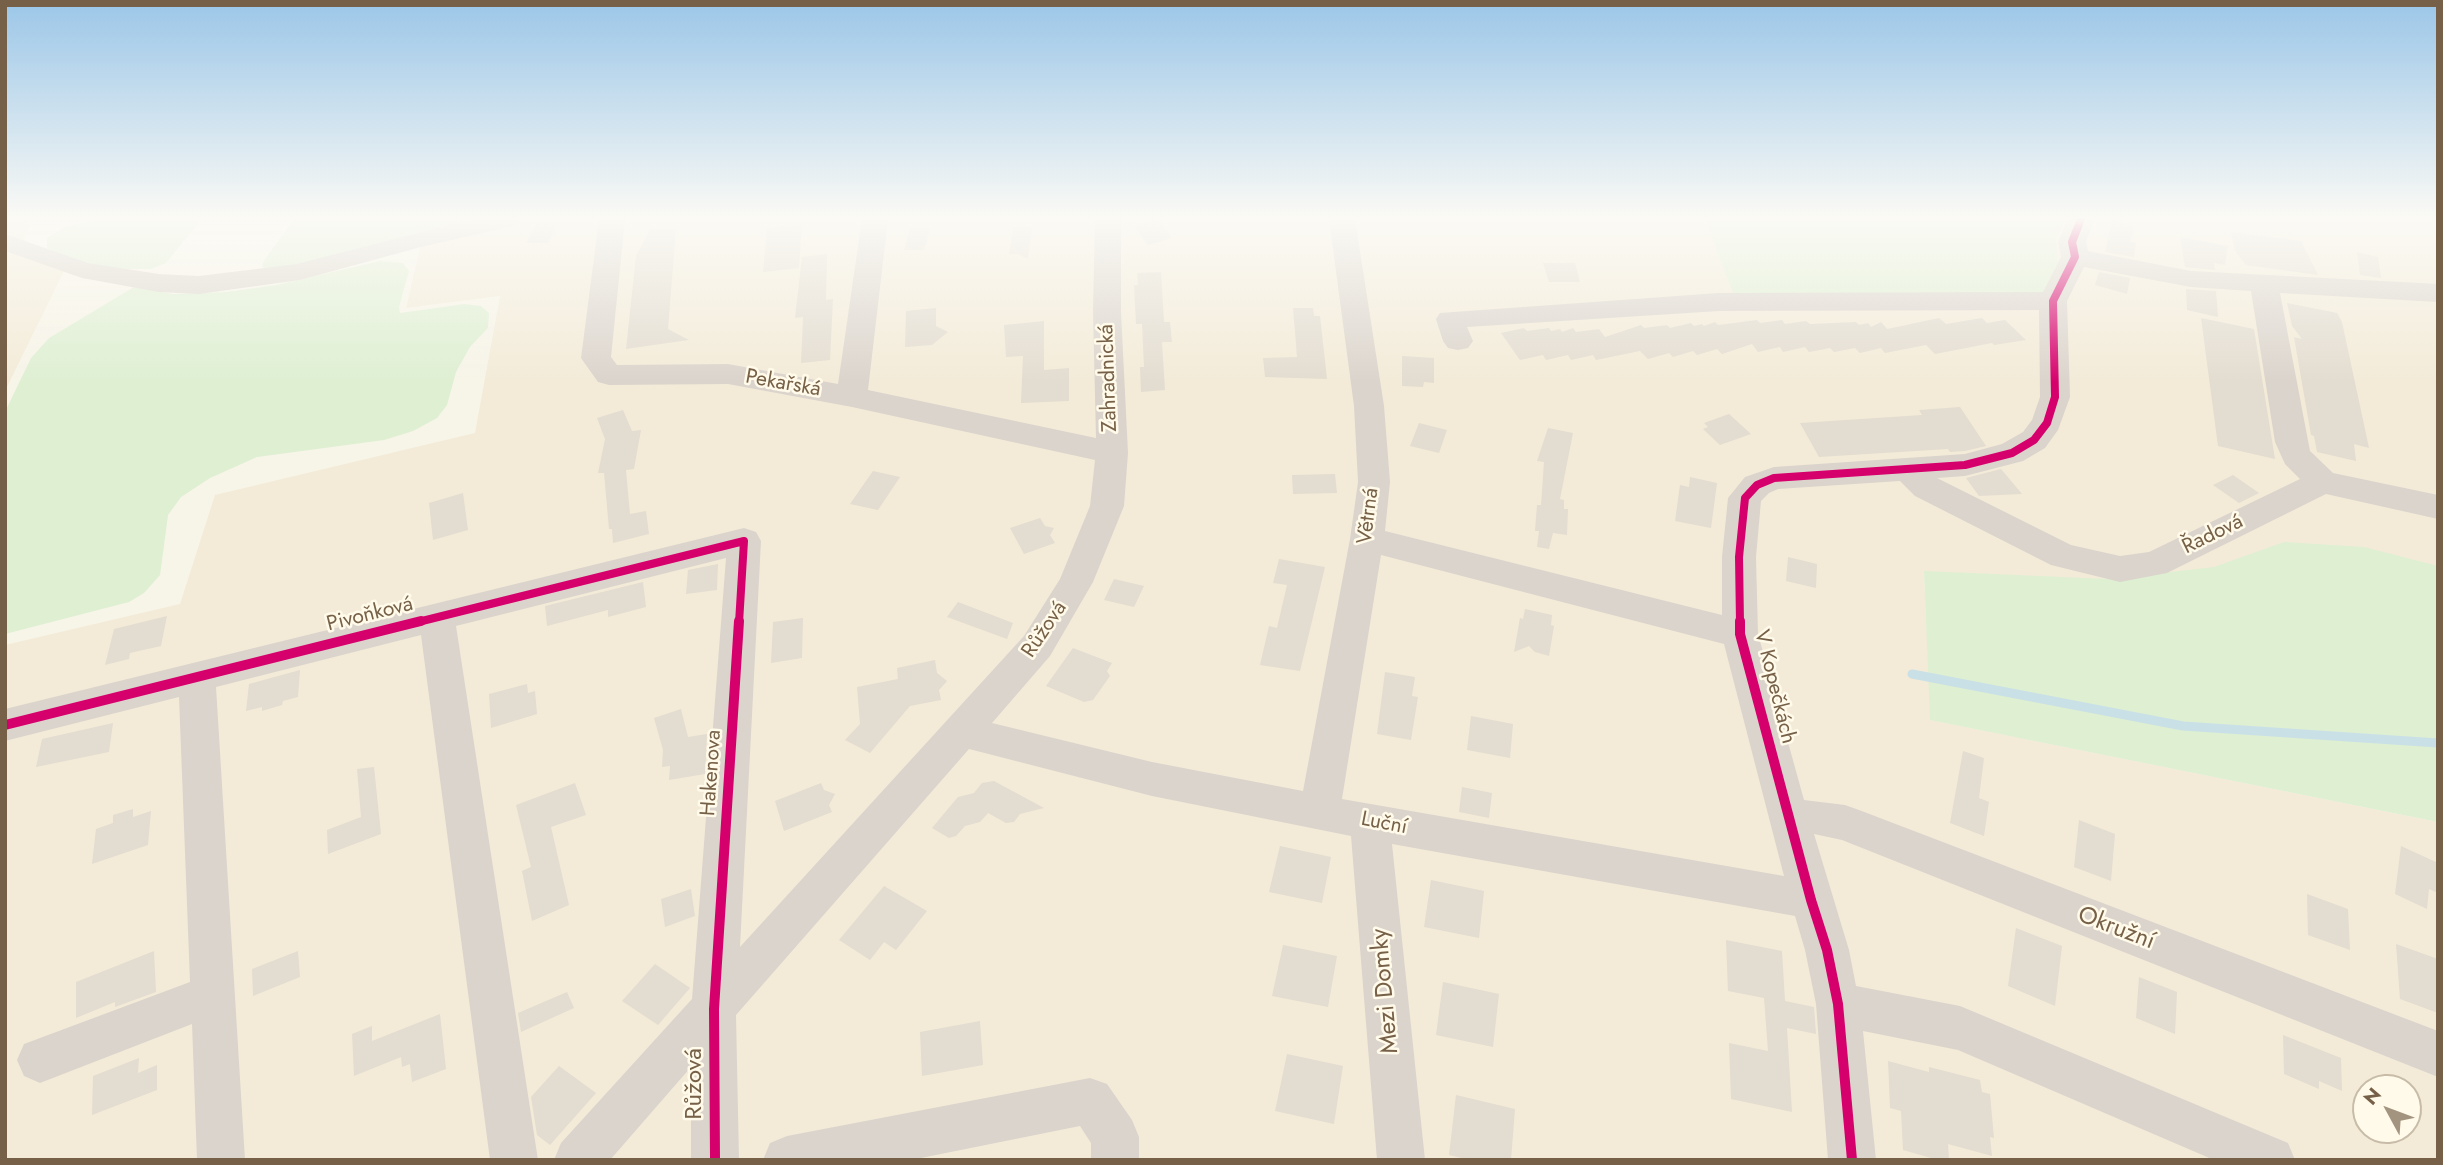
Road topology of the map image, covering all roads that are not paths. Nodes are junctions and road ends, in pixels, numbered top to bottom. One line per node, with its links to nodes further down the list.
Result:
1 (102, 273): 2 (street)
2 (292, 273)
3 (606, 273): 13 (street, Pekařská)
4 (868, 273): 13 (street)
5 (1107, 273): 14 (street, Zahradnická)
6 (1350, 273): 18 (street, Větrná)
7 (2067, 273): 11 (street, V Kopečkách)
8 (2161, 273): 9 (street)
9 (2264, 283): 10 (street); 16 (street)
10 (2438, 293)
11 (2053, 301): 12 (street); 15 (street, V Kopečkách)
12 (1458, 341)
13 (852, 397): 14 (street, Pekařská)
14 (1112, 453): 24 (street, Růžová)
15 (1910, 471): 16 (street, Řadová); 21 (street, V Kopečkách)
16 (2323, 482): 17 (street)
17 (2438, 507)
18 (1367, 539): 21 (street); 25 (street, Větrná)
19 (744, 541): 20 (street, Pivoňková); 31 (street, Hakenova)
20 (437, 617): 22 (street, Pivoňková); 35 (street, Pivoňková)
21 (1740, 634): 26 (street, V Kopečkách)
22 (197, 676): 23 (street, Pivoňková); 29 (street)
23 (5, 725)
24 (961, 731): 25 (street, Luční); 31 (street, Růžová)
25 (1320, 811): 27 (street, Luční)
26 (1791, 820): 28 (street, V Kopečkách); 32 (street, Okružní)
27 (1370, 821): 28 (street, Luční); 40 (street, Mezi Domky)
28 (1811, 900): 30 (street, V Kopečkách)
29 (212, 995): 33 (street); 34 (street)
30 (1838, 1004): 41 (street, V Kopečkách); 42 (street)
31 (714, 1009): 36 (street); 37 (street, Růžová)
32 (2438, 1054)
33 (40, 1060)
34 (221, 1160)
35 (514, 1160)
36 (578, 1160)
37 (715, 1160)
38 (787, 1160): 39 (street)
39 (1115, 1160)
40 (1401, 1160)
41 (1852, 1160)
42 (2271, 1160)

